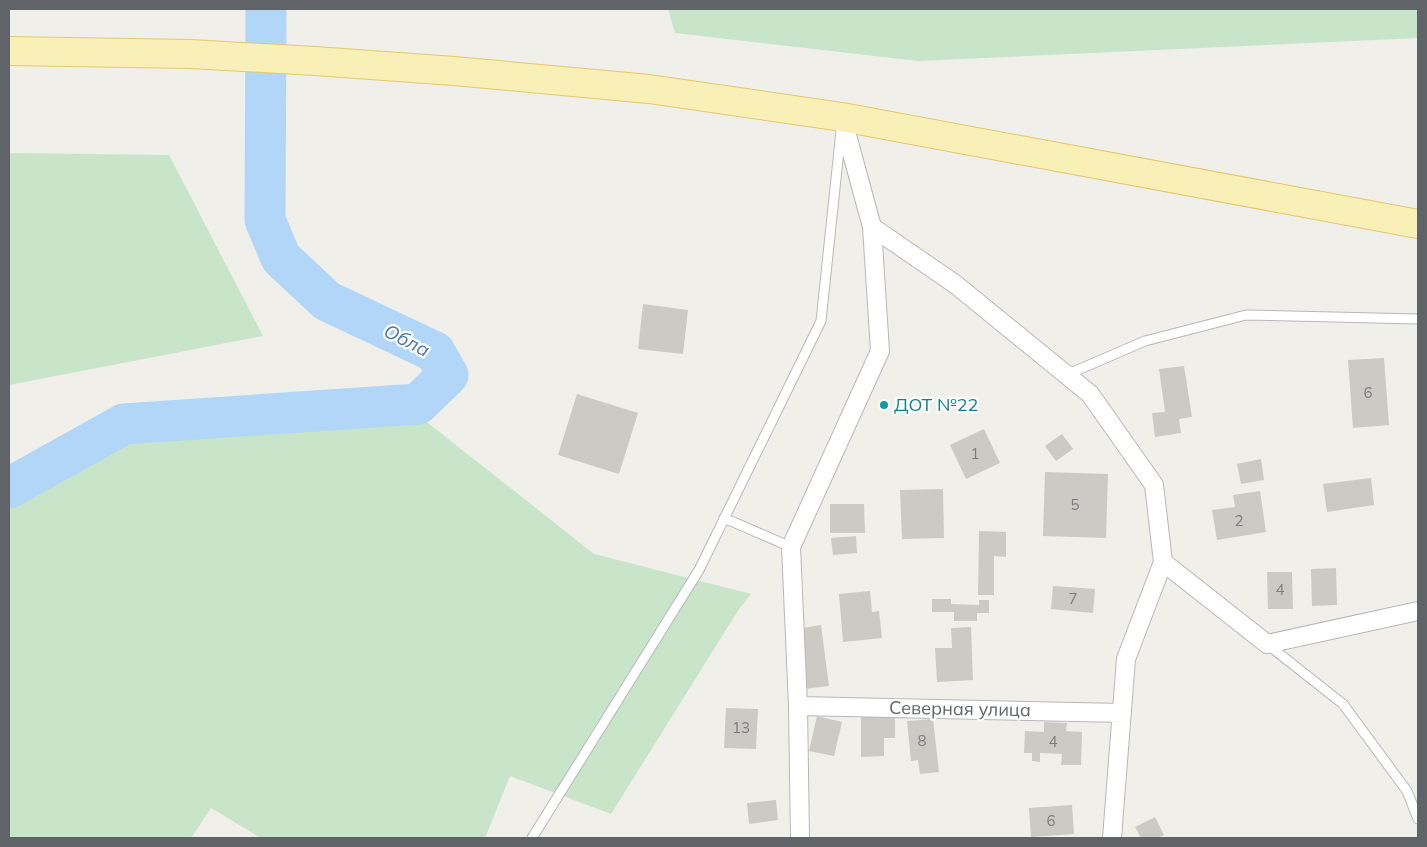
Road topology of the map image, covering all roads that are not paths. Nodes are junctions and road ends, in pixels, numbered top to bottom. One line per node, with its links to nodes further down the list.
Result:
1 (9, 51): 2 (main road)
2 (842, 117): 3 (main road); 4 (street); 7 (lane)
3 (1418, 224)
4 (872, 227): 6 (street); 8 (street)
5 (1418, 319): 6 (lane)
6 (1066, 375): 9 (street)
7 (724, 518): 8 (lane); 15 (lane)
8 (791, 547): 12 (street)
9 (1163, 562): 11 (street); 13 (street)
10 (1418, 611): 11 (street)
11 (1267, 644): 14 (lane)
12 (798, 706): 13 (street, Северная улица); 16 (street)
13 (1122, 713): 17 (street)
14 (1418, 820)
15 (532, 838)
16 (800, 838)
17 (1112, 838)

